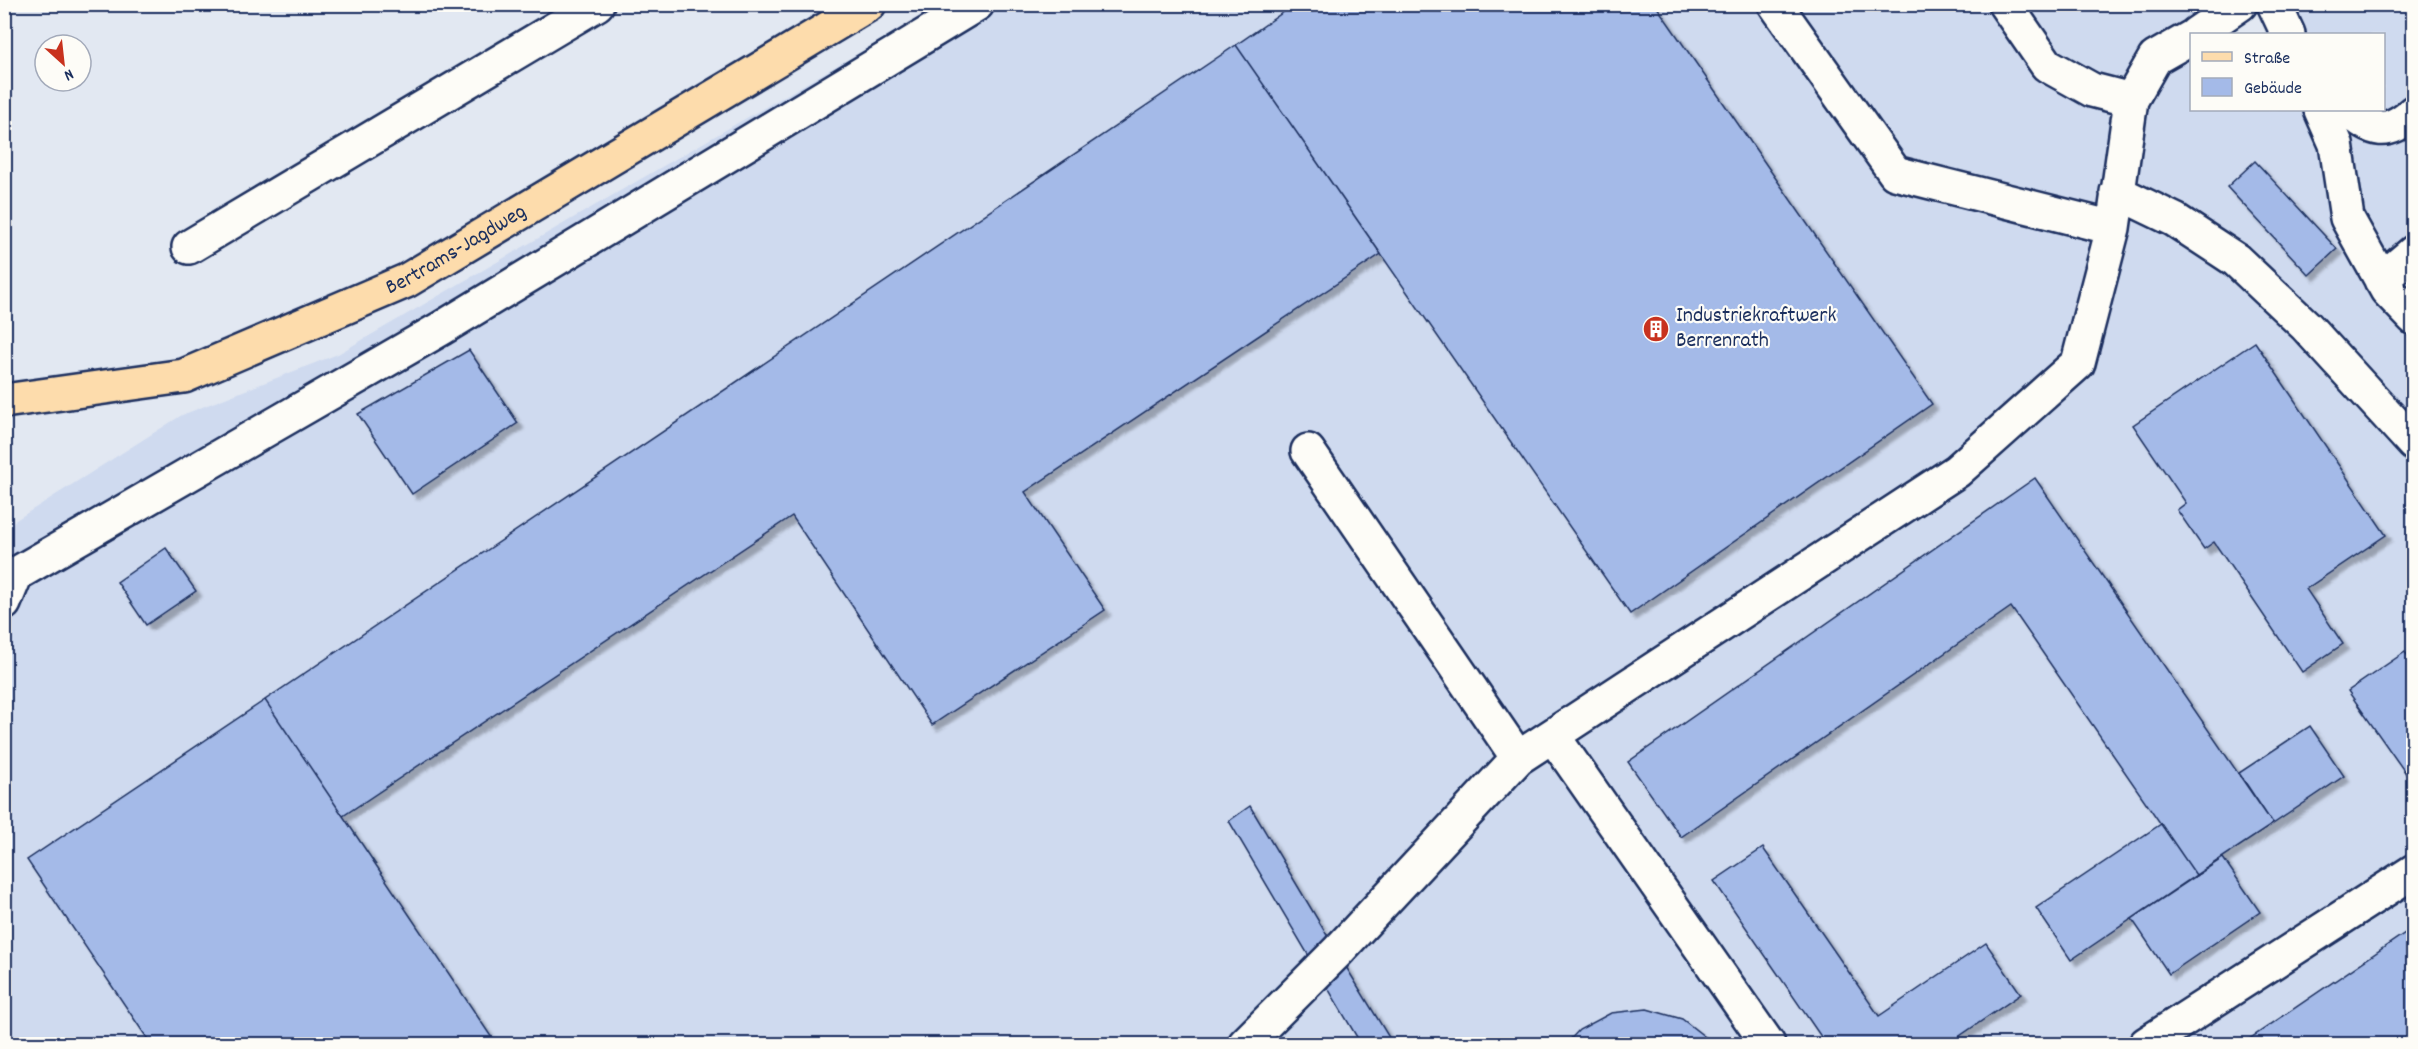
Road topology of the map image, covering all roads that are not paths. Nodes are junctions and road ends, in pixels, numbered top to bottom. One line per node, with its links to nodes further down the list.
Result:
1 (597, 4): 17 (street)
2 (869, 4): 21 (main road, Bertrams-Jagdweg)
3 (977, 4): 24 (street)
4 (1775, 4): 16 (street)
5 (2005, 4): 11 (street)
6 (2240, 4): 8 (street)
7 (2274, 4): 9 (street)
8 (2199, 33)
9 (2288, 33)
10 (2190, 38): 11 (street)
11 (2131, 100): 15 (street)
12 (2321, 111): 19 (street)
13 (2350, 111): 14 (street)
14 (2414, 112)
15 (2117, 192): 16 (street); 22 (street)
16 (2113, 228): 25 (street)
17 (189, 247)
18 (2414, 252): 19 (street)
19 (2381, 280): 20 (street)
20 (2414, 318)
21 (4, 401)
22 (2414, 444)
23 (1308, 451): 26 (street)
24 (4, 603)
25 (1553, 736): 26 (street); 29 (street)
26 (1518, 758): 28 (street)
27 (2414, 872): 30 (street)
28 (1245, 1044)
29 (1768, 1044)
30 (2146, 1044)

